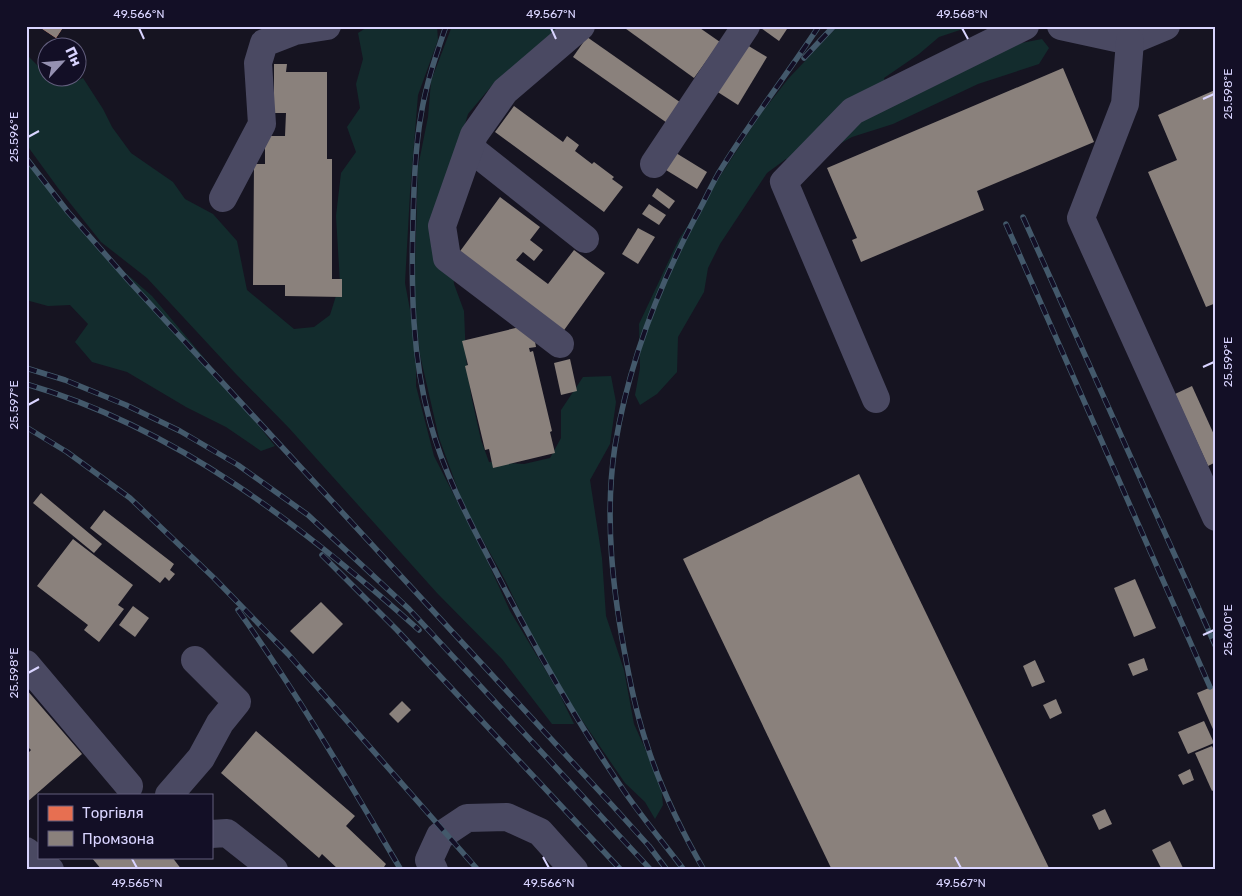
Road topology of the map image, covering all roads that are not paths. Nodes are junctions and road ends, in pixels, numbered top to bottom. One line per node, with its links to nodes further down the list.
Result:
1 (327, 26): 10 (street)
2 (581, 26): 8 (street)
3 (746, 26): 9 (street)
4 (1025, 26): 13 (street)
5 (1061, 26): 7 (street)
6 (1166, 26): 7 (street)
7 (1130, 41): 14 (street)
8 (470, 148): 11 (street); 12 (street)
9 (654, 164)
10 (223, 198)
11 (585, 238)
12 (560, 344)
13 (876, 399)
14 (1216, 517)
15 (195, 660): 18 (street)
16 (26, 664): 17 (street)
17 (128, 786)
18 (171, 794)
19 (212, 834): 22 (street)
20 (26, 851): 21 (street)
21 (50, 870)
22 (274, 870)
23 (434, 870): 24 (street)
24 (574, 870)

